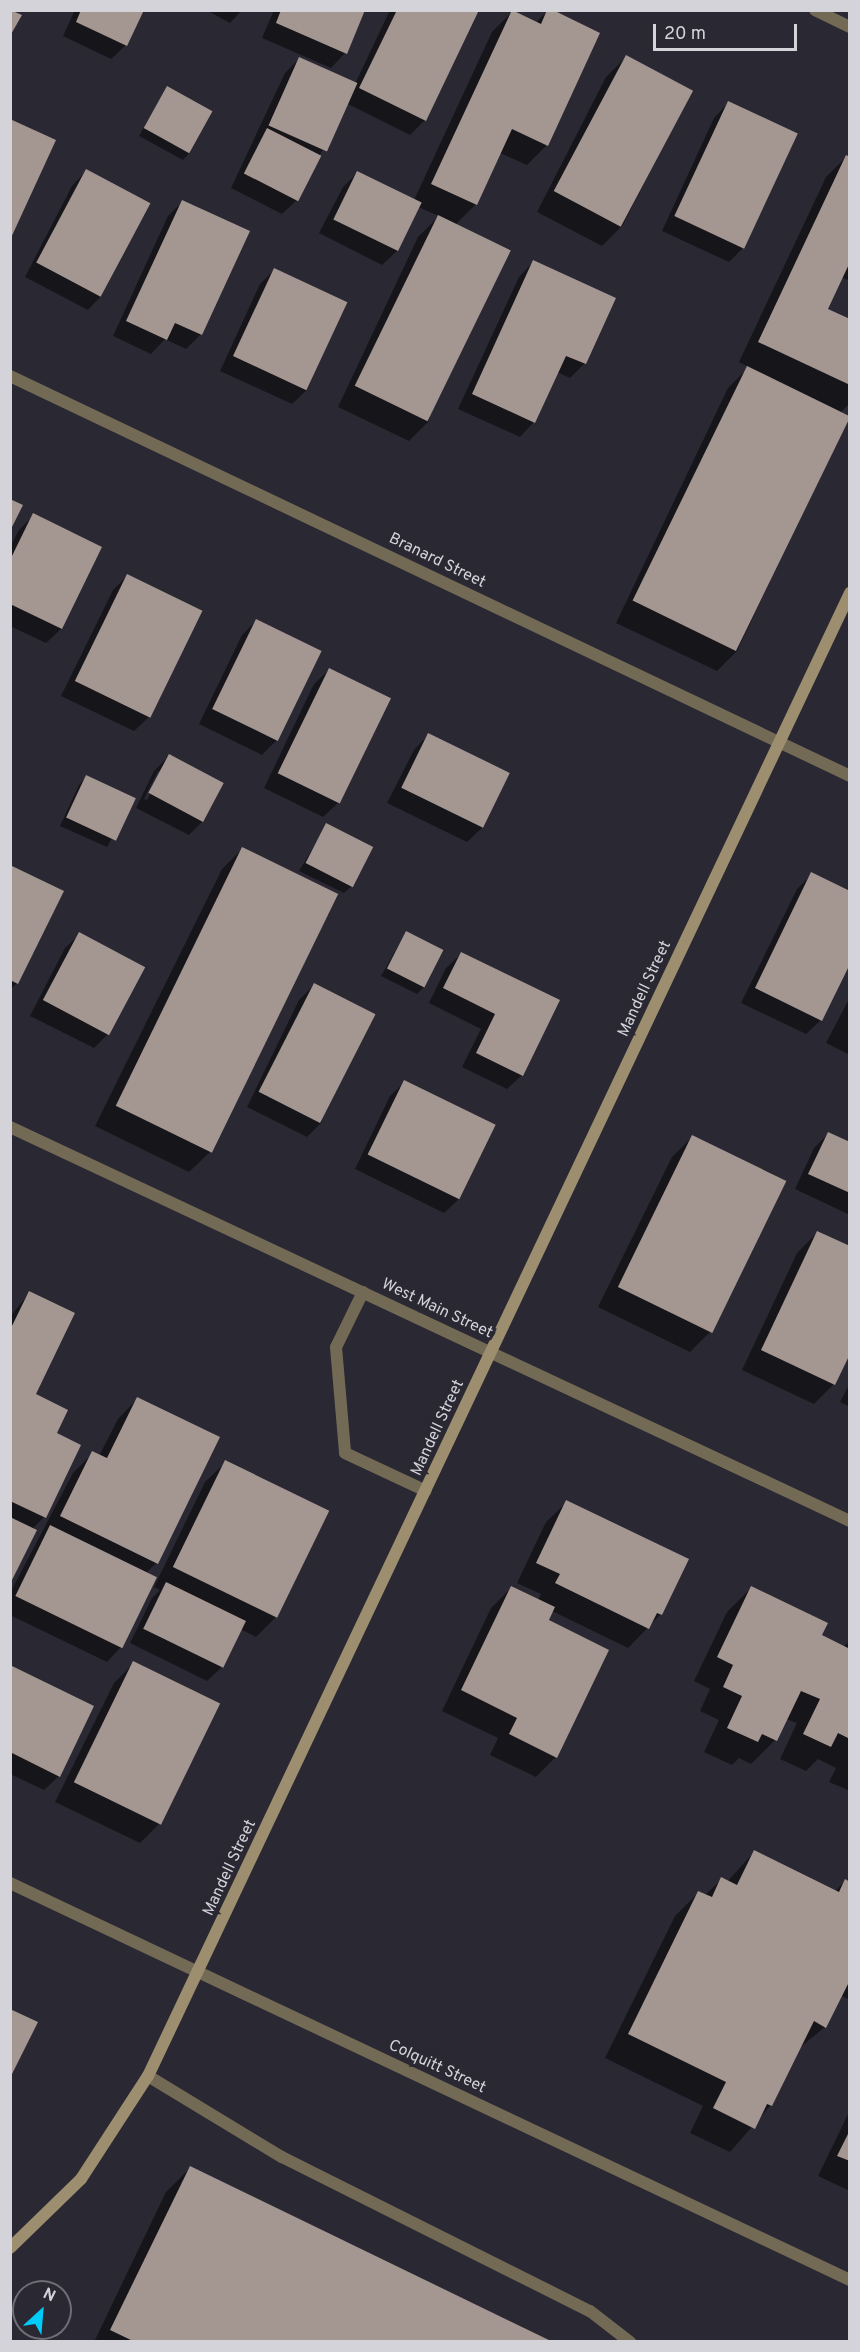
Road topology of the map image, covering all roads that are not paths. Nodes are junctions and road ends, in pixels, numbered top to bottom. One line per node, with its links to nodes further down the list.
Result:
1 (815, 10): 2 (street)
2 (849, 27)
3 (10, 376): 5 (street, Branard Street)
4 (849, 593): 5 (street, Mandell Street)
5 (779, 743): 6 (street, Branard Street); 9 (street, Mandell Street)
6 (849, 776)
7 (10, 1127): 8 (street, West Main Street)
8 (363, 1292): 9 (street, West Main Street); 10 (street)
9 (492, 1353): 10 (street, Mandell Street); 11 (street, West Main Street)
10 (426, 1491): 13 (street, Mandell Street)
11 (849, 1521)
12 (10, 1883): 13 (street, Colquitt Street)
13 (199, 1972): 14 (street, Mandell Street); 16 (street, Colquitt Street)
14 (148, 2076): 15 (street, Mandell Street); 17 (street)
15 (10, 2248)
16 (849, 2280)
17 (630, 2342)

